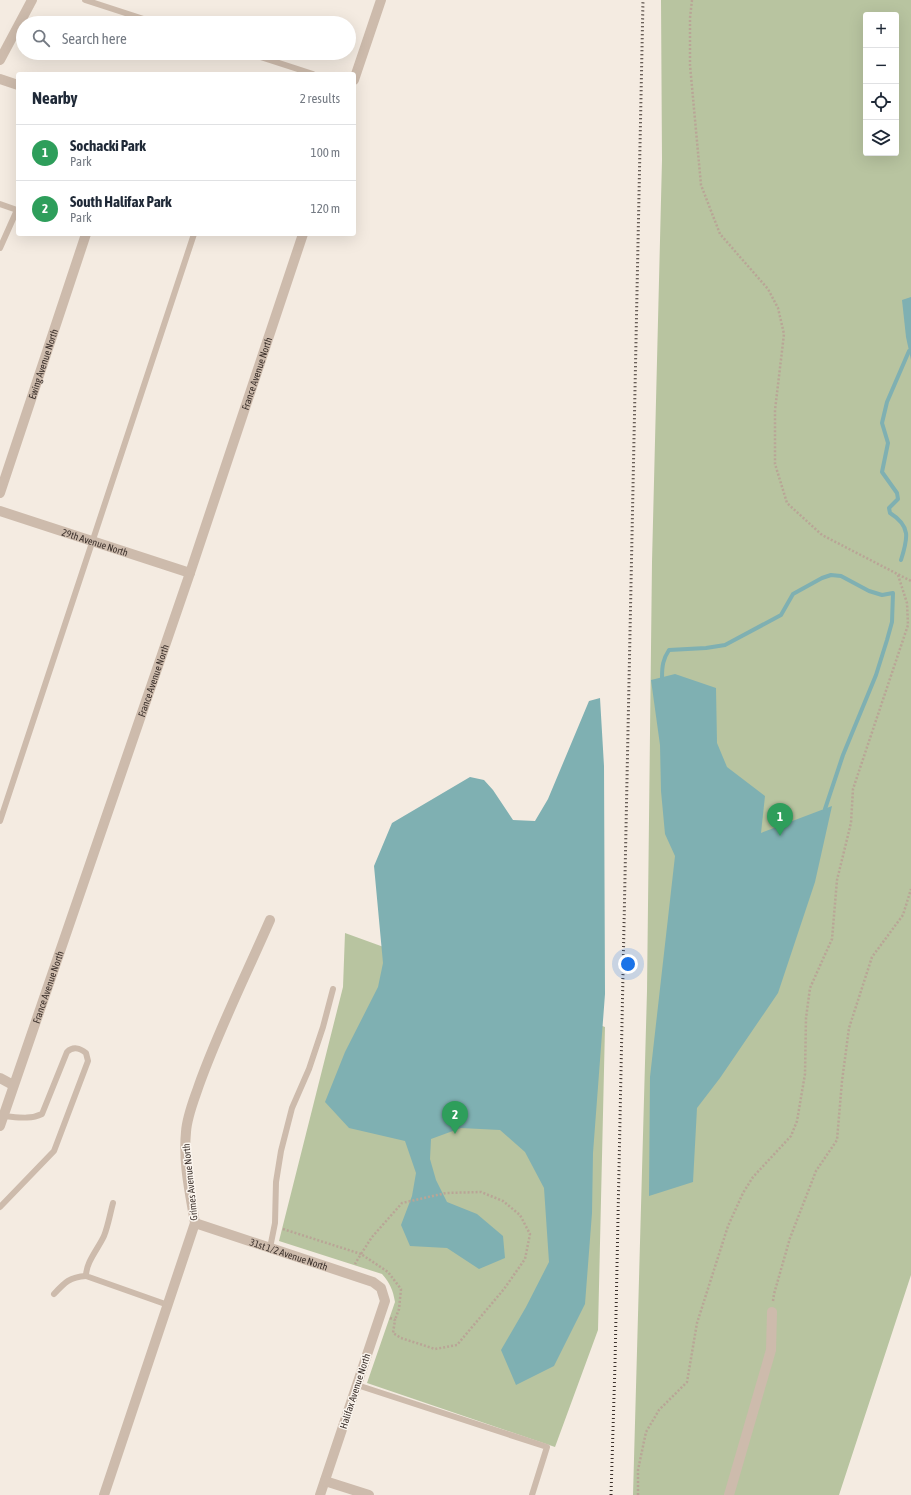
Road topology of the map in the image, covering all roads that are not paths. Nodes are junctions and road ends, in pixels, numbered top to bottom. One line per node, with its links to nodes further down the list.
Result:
1 (32, 0): 4 (street)
2 (85, 0): 5 (lane)
3 (381, 0): 10 (street)
4 (23, 16)
5 (134, 16)
6 (16, 30): 7 (street)
7 (0, 60)
8 (270, 60): 9 (lane)
9 (307, 72)
10 (356, 74)
11 (0, 80): 12 (street)
12 (16, 84)
13 (0, 204): 14 (lane)
14 (16, 210)
15 (16, 212): 19 (lane)
16 (85, 236): 20 (street, Ewing Avenue North)
17 (193, 236): 22 (lane)
18 (302, 236): 23 (street, France Avenue North)
19 (0, 248)
20 (0, 493)
21 (0, 511): 22 (street, 29th Avenue North)
22 (92, 542): 23 (street, 29th Avenue North); 24 (lane)
23 (190, 573): 28 (street, France Avenue North)
24 (0, 820)
25 (270, 920): 33 (street, Grimes Avenue North)
26 (334, 989): 34 (lane)
27 (0, 1078): 28 (street)
28 (13, 1085): 29 (street, France Avenue North)
29 (3, 1116): 30 (street, France Avenue North); 32 (lane)
30 (0, 1126)
31 (113, 1203): 35 (lane)
32 (0, 1207)
33 (195, 1223): 34 (street, 31st 1/2 Avenue North); 38 (street, Grimes Avenue North)
34 (270, 1248): 36 (street, 31st 1/2 Avenue North)
35 (86, 1276): 37 (lane); 38 (lane)
36 (381, 1288): 40 (street, Halifax Avenue North)
37 (54, 1294)
38 (168, 1305): 42 (street, Grimes Avenue North)
39 (772, 1312): 46 (street)
40 (357, 1385): 41 (street, Halifax Avenue North); 45 (lane)
41 (325, 1481): 43 (street, Halifax Avenue North); 44 (street)
42 (104, 1495)
43 (320, 1495)
44 (369, 1495)
45 (532, 1495)
46 (729, 1495)

